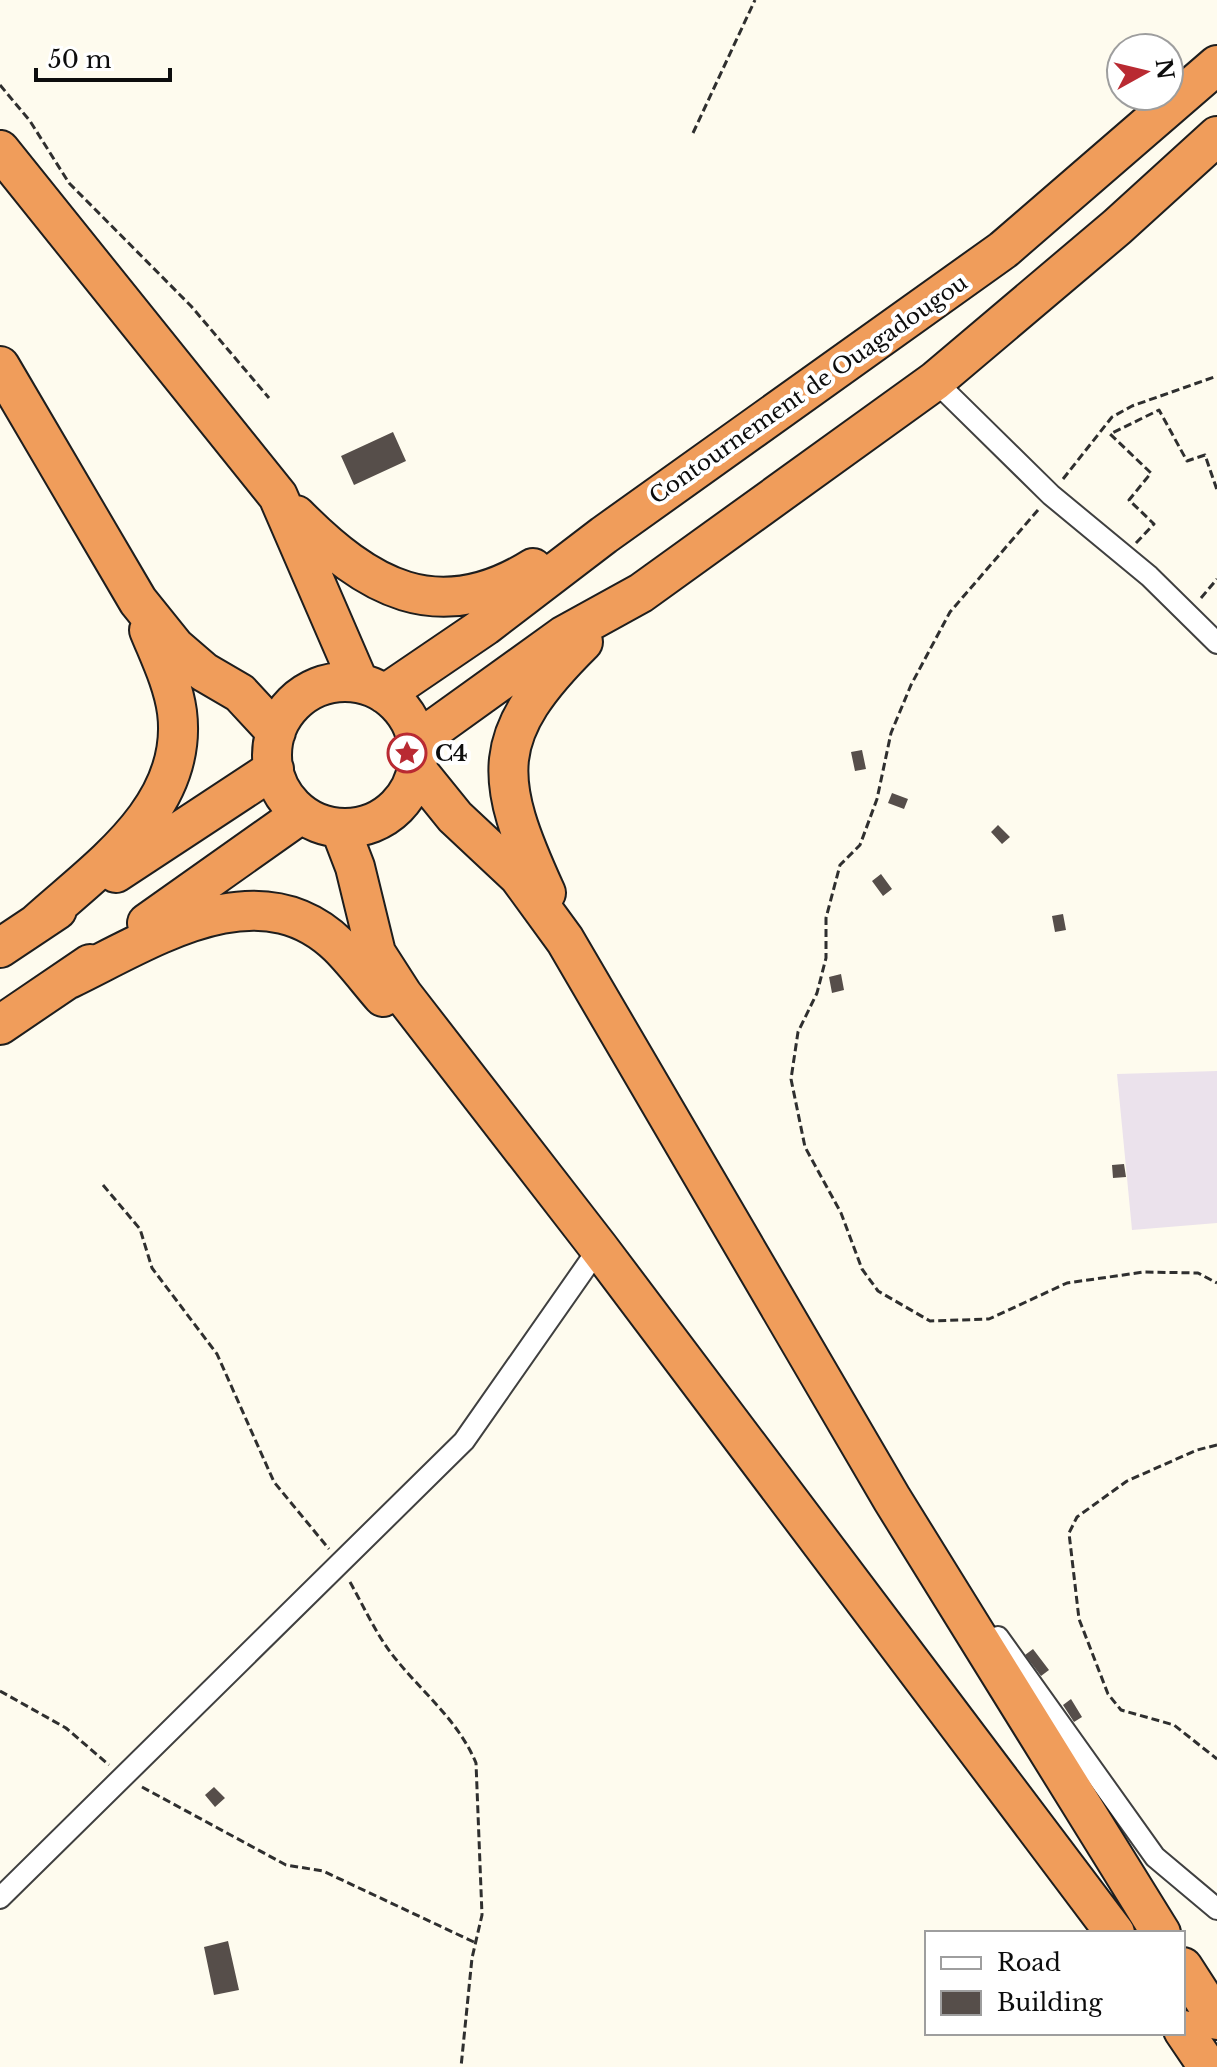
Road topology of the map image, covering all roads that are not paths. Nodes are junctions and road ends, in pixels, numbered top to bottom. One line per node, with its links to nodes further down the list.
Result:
1 (1217, 65): 7 (highway, Contournement de Ouagadougou)
2 (1217, 136): 5 (highway)
3 (0, 150): 6 (highway)
4 (0, 366): 9 (highway)
5 (935, 381): 8 (highway); 10 (street)
6 (278, 496): 7 (highway); 11 (highway)
7 (604, 535): 11 (highway, Contournement de Ouagadougou)
8 (641, 593): 13 (highway); 17 (highway)
9 (138, 601): 12 (highway); 16 (highway)
10 (1214, 636)
11 (372, 688): 12 (highway); 13 (highway)
12 (275, 750): 14 (highway); 16 (highway)
13 (417, 755): 15 (highway); 17 (highway)
14 (301, 814): 15 (highway); 19 (highway)
15 (340, 828): 21 (highway)
16 (37, 923): 18 (highway)
17 (565, 940): 27 (highway)
18 (0, 948)
19 (69, 979): 20 (highway); 21 (highway)
20 (0, 1025)
21 (458, 1069): 22 (highway)
22 (599, 1248): 24 (street); 26 (highway)
23 (979, 1611): 25 (street)
24 (0, 1898)
25 (1217, 1909)
26 (1113, 1931)
27 (1160, 1931)
28 (1185, 1970): 29 (highway)
29 (1217, 2020)
30 (1185, 2033): 31 (highway)
31 (1208, 2067)

